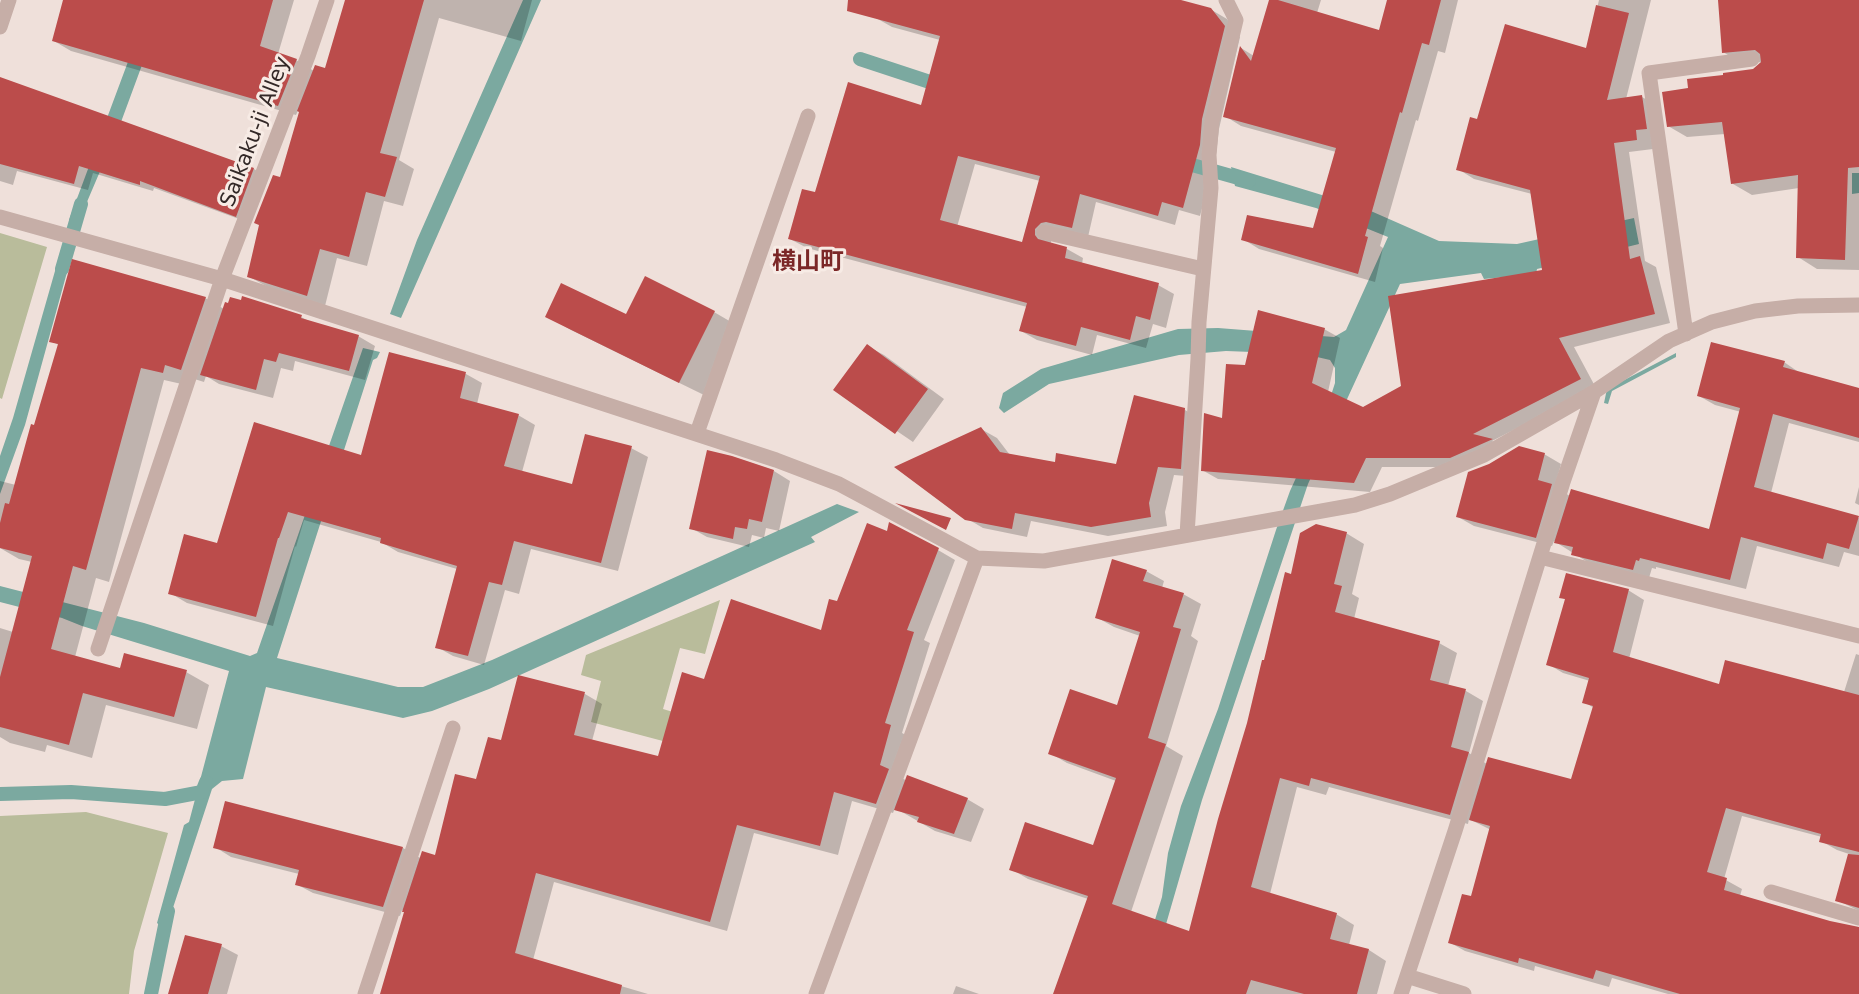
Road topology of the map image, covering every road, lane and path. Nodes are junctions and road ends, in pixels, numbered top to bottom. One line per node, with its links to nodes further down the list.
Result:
1 (9, 0): 4 (street)
2 (327, 0): 10 (street, Saikaku-ji Alley)
3 (1226, 0): 9 (street)
4 (0, 27)
5 (1752, 59): 12 (street)
6 (808, 116): 14 (street)
7 (0, 217): 10 (street)
8 (1044, 232): 9 (street)
9 (1203, 268): 15 (street)
10 (222, 279): 14 (street); 19 (street, Saikaku-ji Alley)
11 (1859, 305): 12 (street)
12 (1686, 334): 13 (street)
13 (1594, 392): 15 (street); 16 (street)
14 (697, 433): 17 (street)
15 (1187, 535): 17 (street)
16 (1540, 557): 18 (street); 23 (street)
17 (977, 558): 25 (street)
18 (1859, 636)
19 (98, 649)
20 (453, 728): 24 (street)
21 (1771, 892): 22 (street)
22 (1859, 918)
23 (1407, 976): 26 (street); 27 (street)
24 (365, 994)
25 (816, 994)
26 (1401, 994)
27 (1464, 994)

